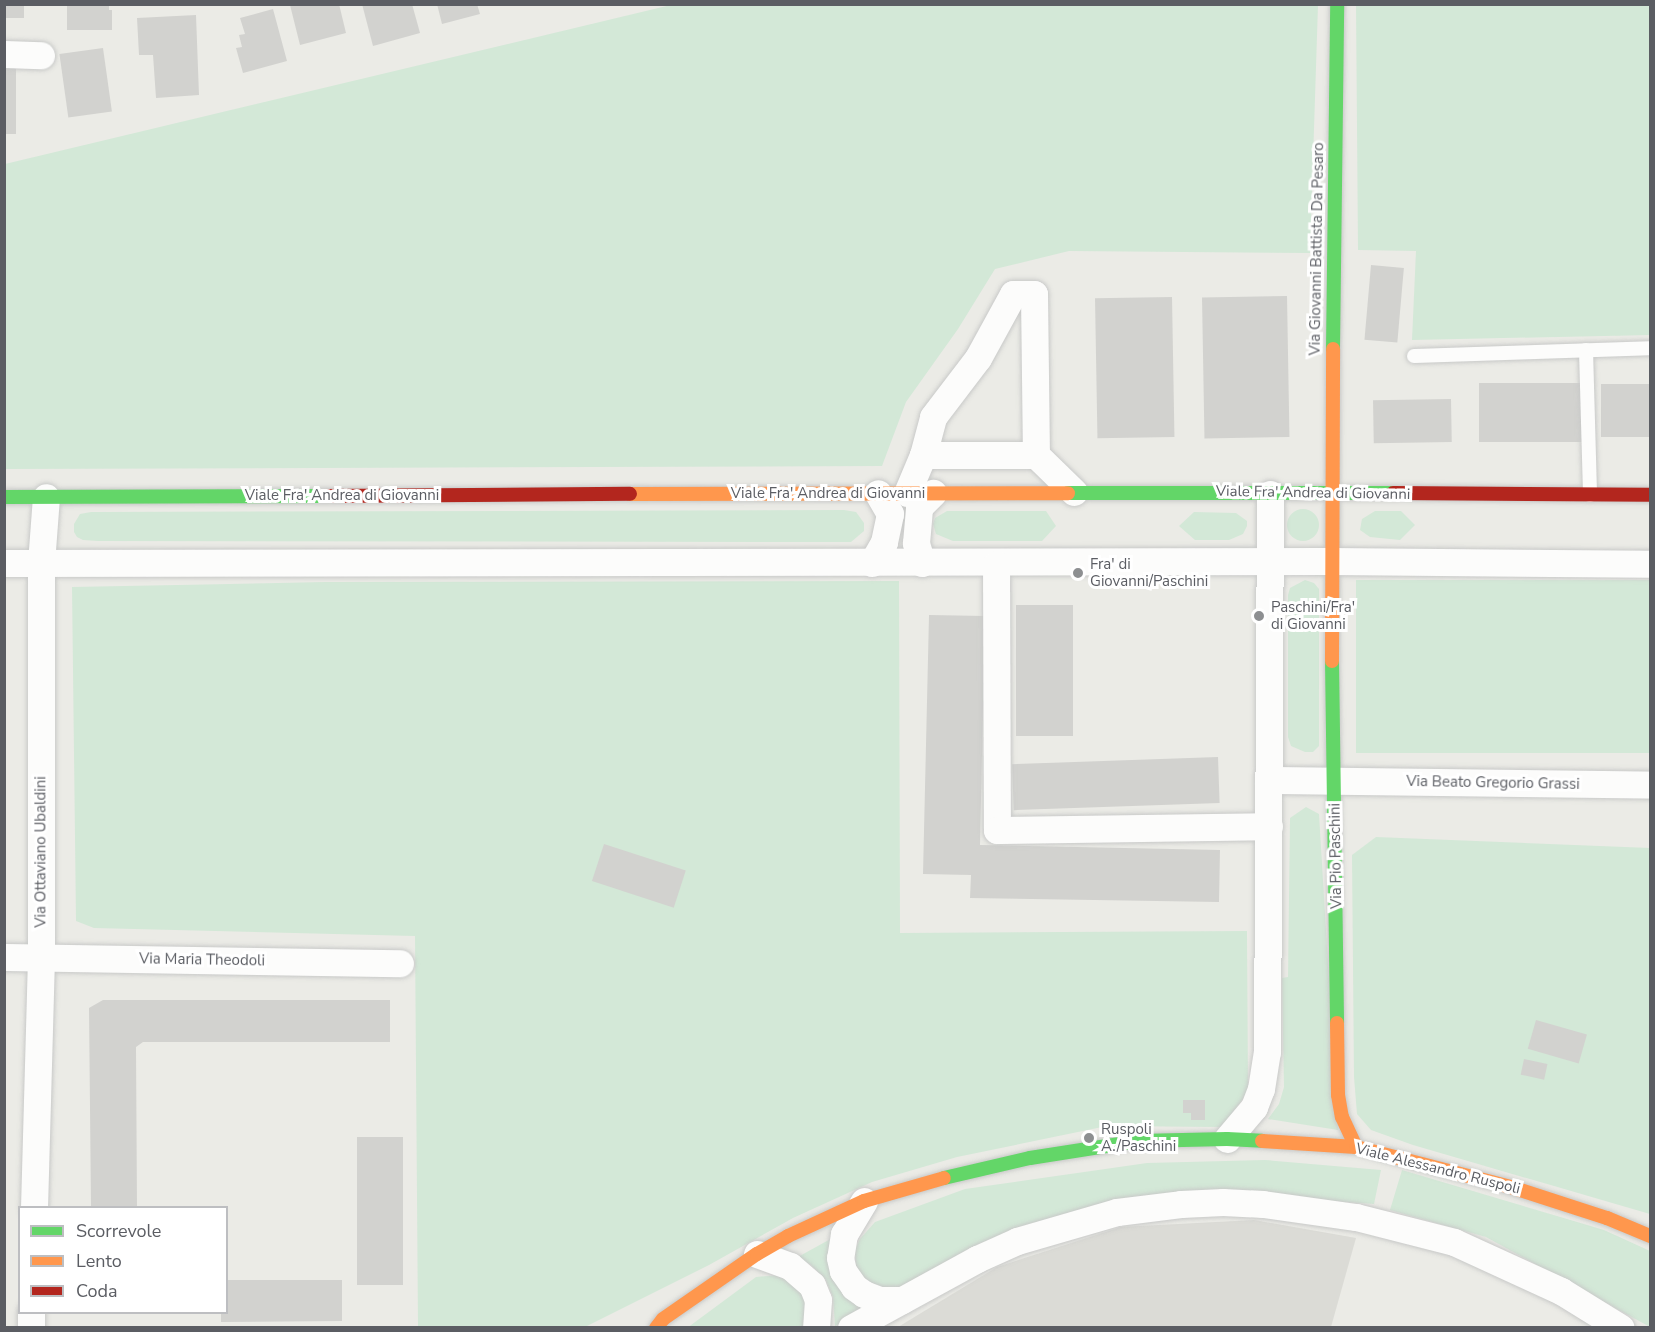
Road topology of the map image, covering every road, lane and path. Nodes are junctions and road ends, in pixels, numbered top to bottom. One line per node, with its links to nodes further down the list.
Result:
1 (1336, 4): 13 (street, Via Giovanni Battista Da Pesaro)
2 (4, 54): 3 (street)
3 (41, 54)
4 (1650, 348): 5 (lane)
5 (1586, 350): 6 (lane); 14 (lane)
6 (1414, 356)
7 (923, 455): 8 (street); 8 (street); 11 (street)
8 (1036, 455): 9 (street)
9 (1074, 492): 11 (street, Viale Fra' Andrea di Giovanni); 12 (street, Viale Fra' Andrea di Giovanni)
10 (878, 493): 11 (street, Viale Fra' Andrea di Giovanni); 17 (street, Viale Fra' Andrea di Giovanni); 21 (street)
11 (920, 493): 22 (street)
12 (1270, 494): 13 (street, Viale Fra' Andrea di Giovanni); 23 (street)
13 (1331, 494): 14 (street, Viale Fra' Andrea di Giovanni); 18 (street, Via Giovanni Battista Da Pesaro)
14 (1590, 495): 15 (street, Viale Fra' Andrea di Giovanni)
15 (1650, 495)
16 (4, 497): 17 (street, Viale Fra' Andrea di Giovanni)
17 (46, 497): 19 (street, Via Ottaviano Ubaldini)
18 (1331, 561): 23 (street); 25 (street); 27 (street, Via Pio Paschini)
19 (41, 562): 20 (street); 21 (street); 31 (street, Via Ottaviano Ubaldini)
20 (4, 563)
21 (872, 563): 22 (street)
22 (922, 563): 24 (street)
23 (1268, 563): 24 (street); 26 (street)
24 (996, 564): 29 (street)
25 (1650, 564)
26 (1268, 780): 27 (street, Via Beato Gregorio Grassi); 29 (street)
27 (1335, 781): 28 (street, Via Beato Gregorio Grassi); 34 (street, Via Pio Paschini)
28 (1650, 784)
29 (1269, 826): 33 (street)
30 (4, 957): 31 (street, Via Maria Theodoli)
31 (41, 958): 32 (street, Via Maria Theodoli); 36 (street, Via Ottaviano Ubaldini)
32 (400, 963)
33 (1227, 1139): 34 (street, Viale Alessandro Ruspoli); 35 (street, Viale Alessandro Ruspoli)
34 (1356, 1147): 37 (street, Viale Alessandro Ruspoli)
35 (864, 1201): 38 (street, Viale Alessandro Ruspoli); 39 (street)
36 (34, 1206)
37 (1650, 1236)
38 (757, 1254): 40 (street, Viale Alessandro Ruspoli); 41 (street)
39 (902, 1300): 42 (street); 43 (street)
40 (655, 1325)
41 (816, 1328)
42 (851, 1328)
43 (1621, 1328)

